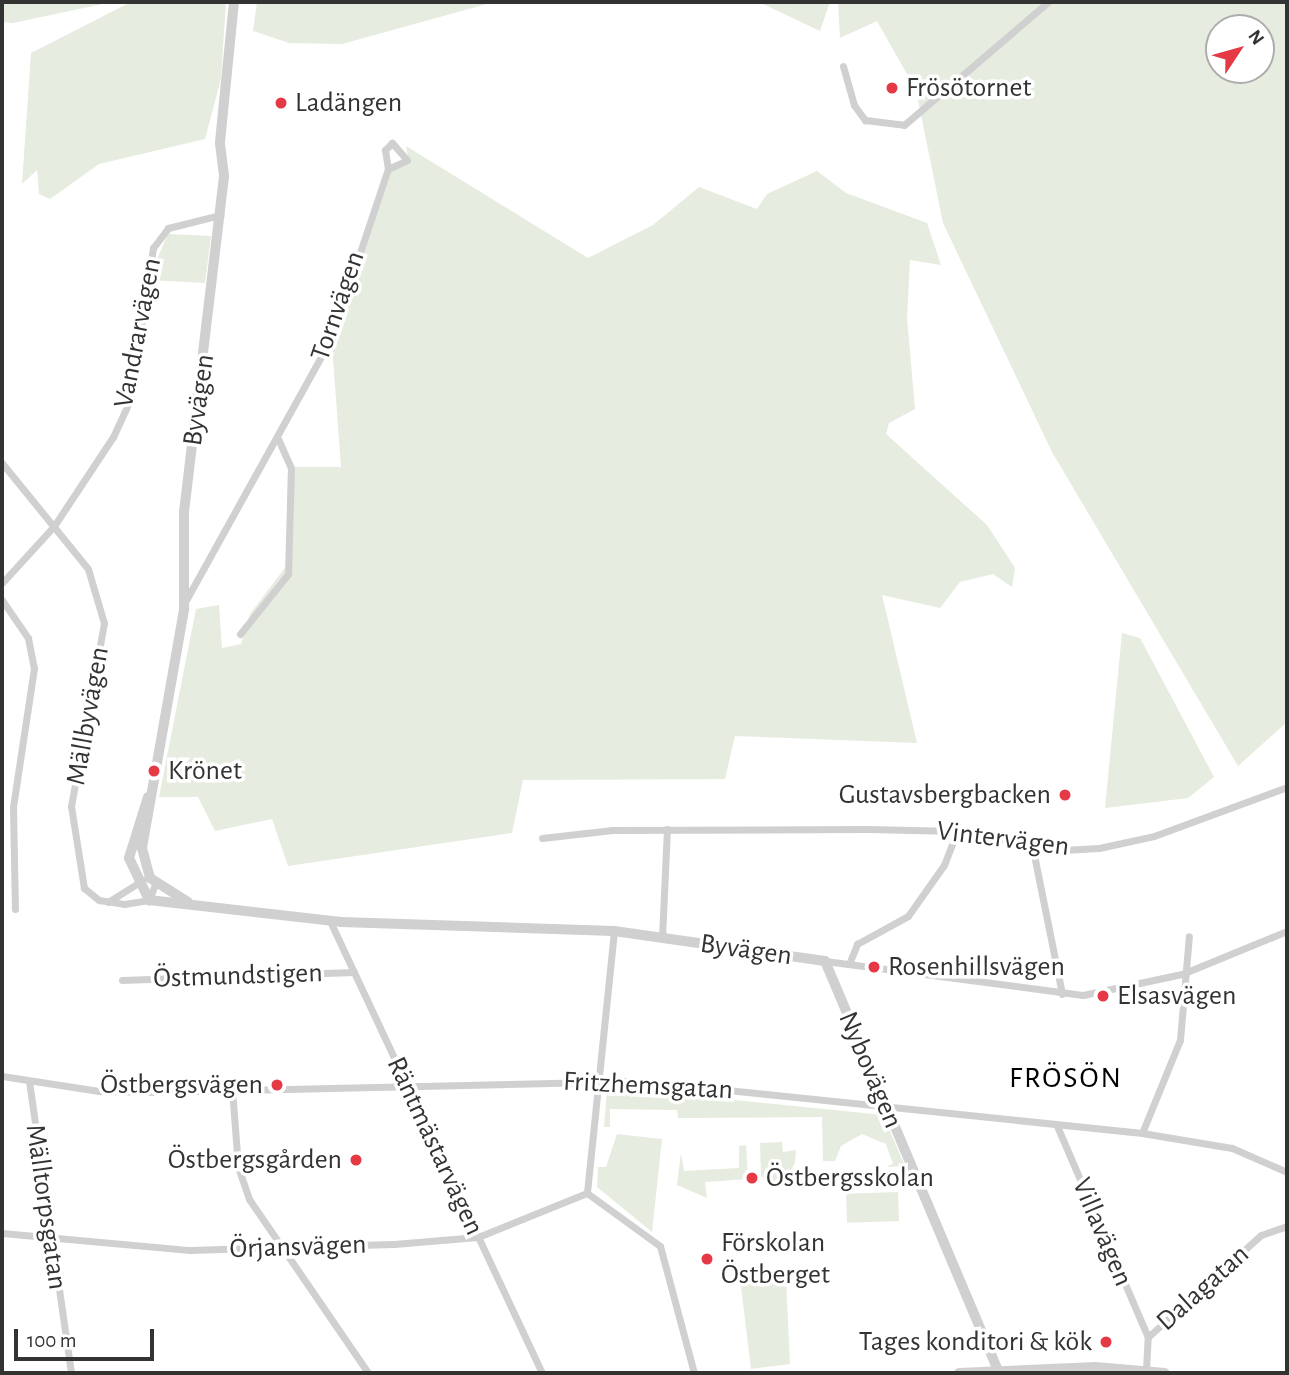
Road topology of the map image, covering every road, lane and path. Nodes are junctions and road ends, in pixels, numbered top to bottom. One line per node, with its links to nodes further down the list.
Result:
1 (234, 2): 5 (street, Byvägen)
2 (1048, 2): 3 (street)
3 (843, 66)
4 (388, 170): 6 (street, Tornvägen)
5 (220, 215): 8 (street, Vandrarvägen); 11 (street, Byvägen)
6 (278, 439): 11 (street, Tornvägen); 12 (street)
7 (2, 463): 8 (street, Mällbyvägen)
8 (54, 526): 9 (street, Vandrarvägen); 22 (street, Mällbyvägen)
9 (2, 583)
10 (2, 600): 24 (street)
11 (184, 602): 14 (street, Byvägen)
12 (240, 634)
13 (1287, 787): 18 (street, Vintervägen)
14 (148, 797): 19 (street, Byvägen); 20 (street, Byvägen)
15 (667, 829): 16 (street, Vintervägen); 17 (street, Vintervägen); 29 (street)
16 (957, 831): 18 (street, Vintervägen); 31 (street)
17 (542, 838)
18 (1032, 845): 35 (street)
19 (138, 881): 20 (street); 21 (street, Byvägen); 22 (street)
20 (153, 881): 21 (street); 23 (street, Byvägen)
21 (149, 900): 22 (street); 23 (street, Byvägen)
22 (108, 902)
23 (194, 906): 25 (street, Byvägen)
24 (15, 909)
25 (329, 919): 27 (street, Byvägen); 32 (street, Räntmästarvägen)
26 (1287, 930): 33 (street, Byvägen)
27 (614, 931): 29 (street, Byvägen); 37 (street)
28 (1189, 936): 33 (street)
29 (662, 938): 30 (street, Byvägen)
30 (825, 961): 31 (street, Byvägen); 41 (street, Nybovägen)
31 (849, 964): 35 (street, Byvägen)
32 (354, 972): 34 (street, Östmundstigen); 39 (street, Räntmästarvägen)
33 (1182, 974): 35 (street, Byvägen); 43 (street)
34 (122, 980)
35 (1062, 994)
36 (2, 1076): 38 (street, Fritzhemsgatan)
37 (596, 1079): 39 (street, Fritzhemsgatan); 41 (street, Fritzhemsgatan); 45 (street)
38 (30, 1081): 40 (street, Fritzhemsgatan); 48 (street, Mälltorpsgatan)
39 (408, 1087): 40 (street, Fritzhemsgatan); 49 (street, Räntmästarvägen)
40 (232, 1089): 50 (street)
41 (886, 1106): 42 (street, Fritzhemsgatan); 53 (street, Nybovägen)
42 (1057, 1126): 43 (street, Fritzhemsgatan); 51 (street, Villavägen)
43 (1142, 1133): 44 (street, Fritzhemsgatan)
44 (1287, 1172)
45 (587, 1193): 49 (street, Örjansvägen); 57 (street)
46 (1287, 1226): 51 (street, Dalagatan)
47 (2, 1233): 48 (street, Örjansvägen)
48 (48, 1237): 50 (street, Örjansvägen); 54 (street, Mälltorpsgatan)
49 (478, 1237): 50 (street, Örjansvägen); 56 (street, Räntmästarvägen)
50 (281, 1248): 55 (street)
51 (1148, 1337): 52 (street, Dalagatan)
52 (1146, 1370): 53 (street); 59 (street)
53 (998, 1371): 58 (street)
54 (71, 1373)
55 (368, 1373)
56 (542, 1373)
57 (694, 1373)
58 (959, 1373)
59 (1165, 1373)

